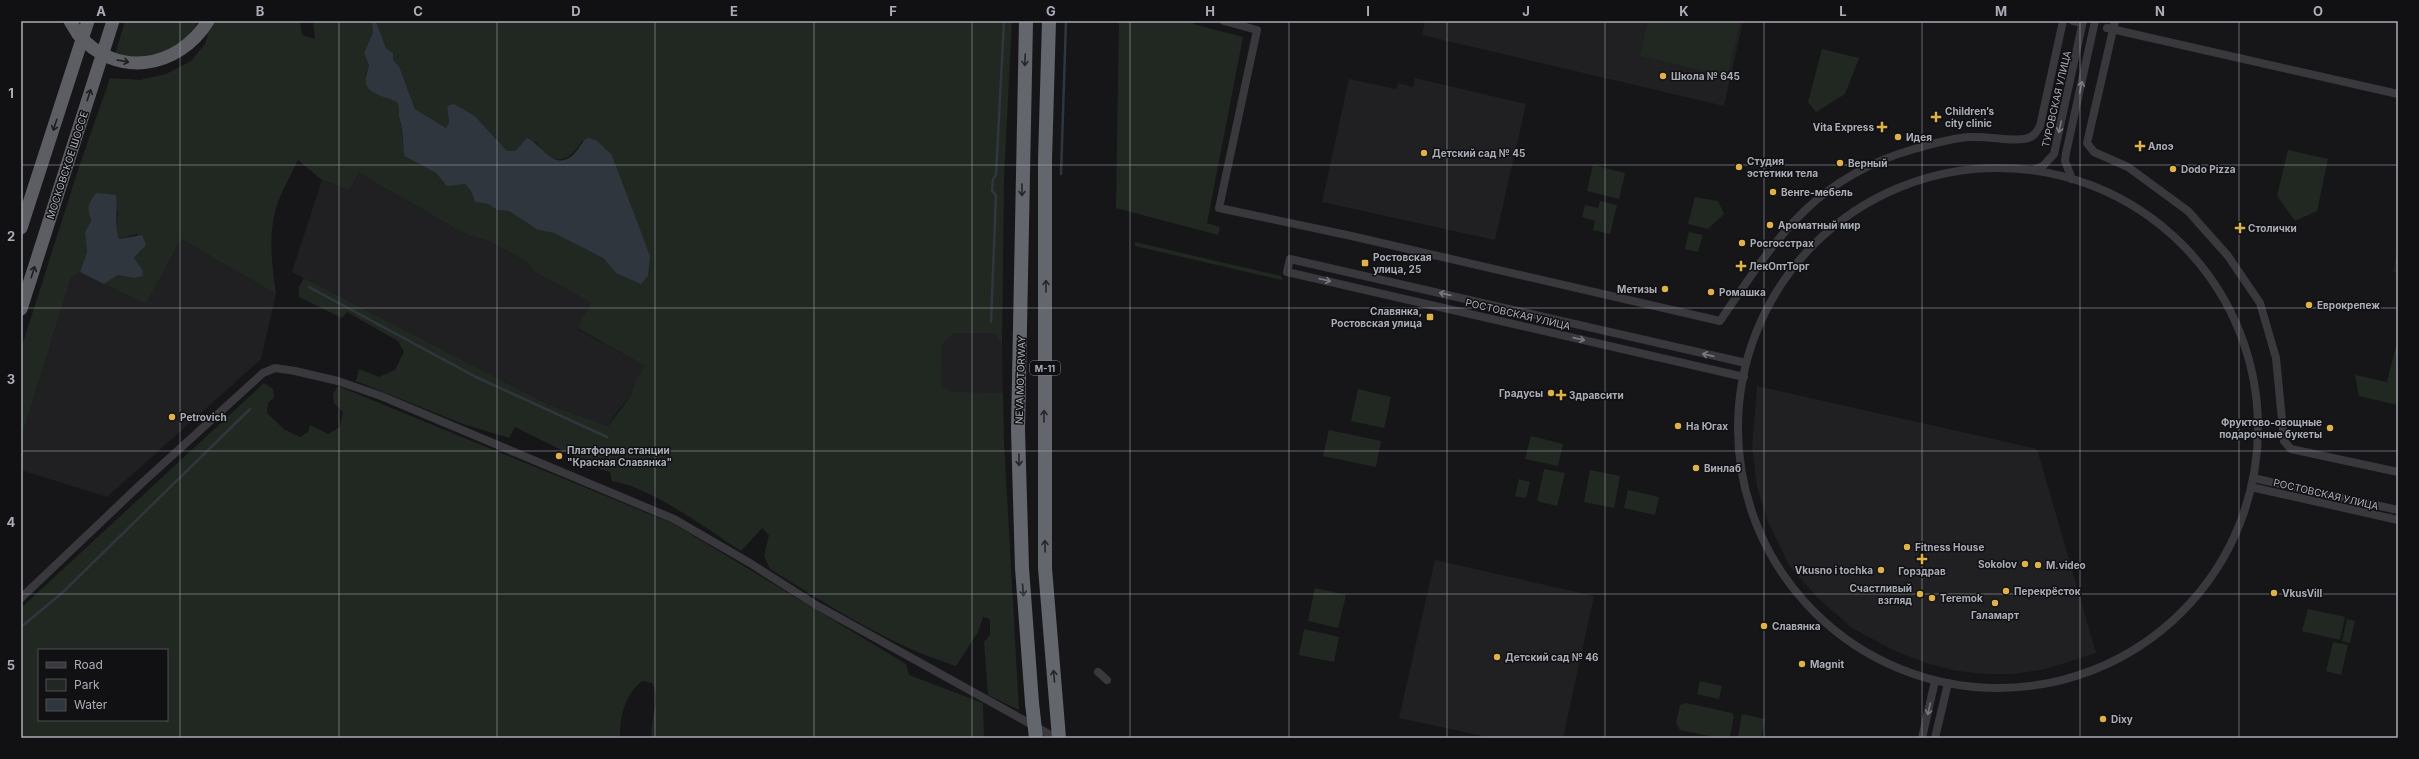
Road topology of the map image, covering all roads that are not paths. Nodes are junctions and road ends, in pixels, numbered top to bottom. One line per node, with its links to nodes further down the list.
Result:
1 (70, 21): 4 (highway, one-way to 4, bridge)
2 (88, 21): 16 (highway, one-way to 16)
3 (113, 21): 17 (highway, МОСКОВСКОЕ ШОССЕ, one-way to 3)
4 (208, 21)
5 (1026, 21): 30 (highway, NEVA MOTORWAY / М-11, one-way to 30, bridge)
6 (1049, 21): 32 (highway, М-11, one-way to 6)
7 (1224, 21): 8 (street)
8 (2063, 21)
9 (2078, 21): 14 (street, ТУРОВСКАЯ УЛИЦА, one-way to 14)
10 (2096, 21): 15 (street, one-way to 10)
11 (2114, 21): 12 (street)
12 (2110, 29): 13 (street); 20 (street)
13 (2398, 94)
14 (2032, 171): 15 (street); 18 (street)
15 (2072, 179): 21 (street)
16 (21, 228)
17 (21, 309)
18 (1746, 363): 19 (street); 19 (street, РОСТОВСКАЯ УЛИЦА, one-way to 19)
19 (1744, 377): 28 (street)
20 (2398, 472)
21 (2252, 478): 22 (street); 23 (street, РОСТОВСКАЯ УЛИЦА)
22 (2251, 487): 24 (street, РОСТОВСКАЯ УЛИЦА); 29 (street)
23 (2398, 510)
24 (2398, 520)
25 (21, 598): 31 (street)
26 (1098, 672): 27 (street)
27 (1106, 680)
28 (1935, 681): 29 (street); 33 (street, one-way to 33)
29 (1948, 683): 34 (street)
30 (1036, 738)
31 (1056, 738)
32 (1059, 738)
33 (1922, 738)
34 (1935, 738)

